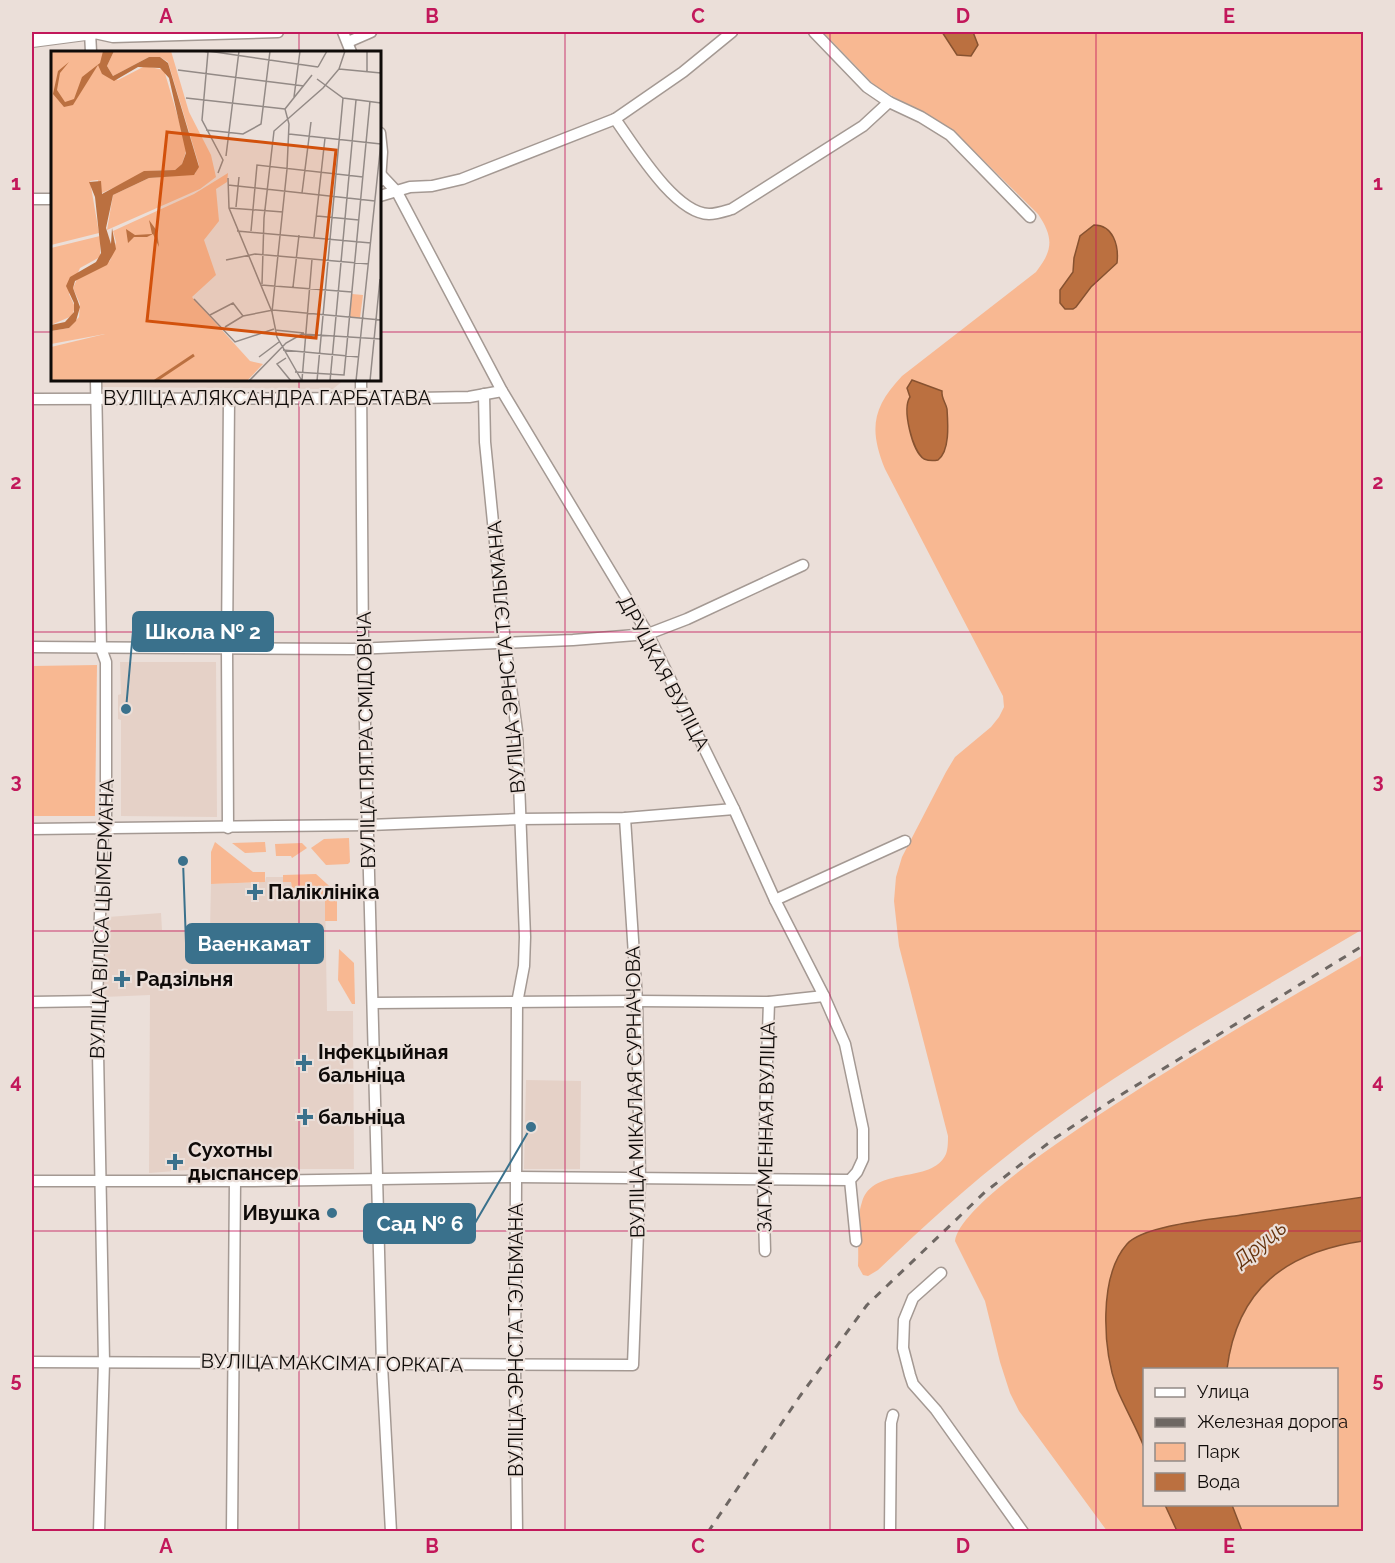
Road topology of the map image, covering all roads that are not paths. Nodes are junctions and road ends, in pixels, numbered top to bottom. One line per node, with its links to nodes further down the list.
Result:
1 (91, 32): 6 (street); 7 (main road); 9 (street)
2 (279, 32): 6 (street)
3 (371, 32): 8 (street)
4 (732, 32): 11 (street)
5 (814, 32): 10 (street)
6 (162, 33)
7 (32, 40)
8 (347, 42)
9 (91, 51)
10 (889, 102): 11 (street); 19 (street)
11 (615, 119): 15 (street)
12 (381, 142): 13 (street, ДРУЦКАЯ ВУЛІЦА)
13 (381, 165)
14 (381, 179): 15 (street, ДРУЦКАЯ ВУЛІЦА)
15 (397, 192): 16 (street); 22 (street, ДРУЦКАЯ ВУЛІЦА)
16 (381, 196)
17 (51, 198): 18 (street)
18 (32, 199)
19 (1030, 217)
20 (96, 381): 24 (street, ВУЛІЦА ВІЛІСА ЦЫМЕРМАНА)
21 (361, 381): 27 (street, ВУЛІЦА ПЯТРА СМІДОВІЧА)
22 (502, 391): 23 (street, ВУЛІЦА АЛЯКСАНДРА ГАРБАТАВА); 29 (street, ДРУЦКАЯ ВУЛІЦА)
23 (484, 394): 27 (street, ВУЛІЦА АЛЯКСАНДРА ГАРБАТАВА); 30 (street, ВУЛІЦА ЭРНСТА ТЭЛЬМАНА)
24 (96, 398): 25 (street, ВУЛІЦА АЛЯКСАНДРА ГАРБАТАВА); 26 (street, ВУЛІЦА АЛЯКСАНДРА ГАРБАТАВА); 32 (street, ВУЛІЦА ВІЛІСА ЦЫМЕРМАНА)
25 (229, 398): 27 (street, ВУЛІЦА АЛЯКСАНДРА ГАРБАТАВА); 33 (street)
26 (32, 399)
27 (361, 399): 34 (street, ВУЛІЦА ПЯТРА СМІДОВІЧА)
28 (803, 565): 29 (street)
29 (648, 634): 30 (street); 35 (street, ДРУЦКАЯ ВУЛІЦА)
30 (505, 643): 34 (street); 37 (street, ВУЛІЦА ЭРНСТА ТЭЛЬМАНА)
31 (32, 647): 32 (street)
32 (101, 648): 33 (street); 41 (street, ВУЛІЦА ВІЛІСА ЦЫМЕРМАНА)
33 (227, 648): 34 (street); 39 (street)
34 (363, 648): 38 (street, ВУЛІЦА ПЯТРА СМІДОВІЧА)
35 (734, 809): 36 (street); 43 (street, ДРУЦКАЯ ВУЛІЦА)
36 (625, 818): 37 (street); 46 (street, ВУЛІЦА МІКАЛАЯ СУРНАЧОВА)
37 (520, 819): 38 (street); 50 (street, ВУЛІЦА ЭРНСТА ТЭЛЬМАНА)
38 (369, 825): 39 (street); 49 (street, ВУЛІЦА ПЯТРА СМІДОВІЧА)
39 (228, 828): 41 (street)
40 (32, 829): 41 (street)
41 (103, 829): 45 (street, ВУЛІЦА ВІЛІСА ЦЫМЕРМАНА)
42 (905, 841): 43 (street)
43 (775, 900): 44 (street, ДРУЦКАЯ ВУЛІЦА)
44 (824, 996): 48 (street); 54 (street, ДРУЦКАЯ ВУЛІЦА)
45 (97, 1001): 47 (street); 56 (street, ВУЛІЦА ВІЛІСА ЦЫМЕРМАНА)
46 (637, 1001): 48 (street); 50 (street); 52 (street, ВУЛІЦА МІКАЛАЯ СУРНАЧОВА)
47 (32, 1002)
48 (769, 1002): 58 (street, ЗАГУМЕННАЯ ВУЛІЦА)
49 (373, 1003): 50 (street); 53 (street, ВУЛІЦА ПЯТРА СМІДОВІЧА)
50 (517, 1003): 51 (street, ВУЛІЦА ЭРНСТА ТЭЛЬМАНА)
51 (516, 1178): 52 (street); 53 (street); 67 (street, ВУЛІЦА ЭРНСТА ТЭЛЬМАНА)
52 (640, 1179): 58 (street); 66 (street, ВУЛІЦА МІКАЛАЯ СУРНАЧОВА)
53 (377, 1180): 57 (street); 65 (street, ВУЛІЦА ПЯТРА СМІДОВІЧА)
54 (850, 1180): 58 (street); 59 (street)
55 (32, 1181): 56 (street)
56 (100, 1181): 57 (street); 63 (street, ВУЛІЦА ВІЛІСА ЦЫМЕРМАНА)
57 (235, 1181): 64 (street)
58 (763, 1181): 60 (street, ЗАГУМЕННАЯ ВУЛІЦА)
59 (856, 1241)
60 (765, 1251)
61 (941, 1273): 74 (street)
62 (32, 1362): 63 (street, ВУЛІЦА МАКСІМА ГОРКАГА)
63 (104, 1362): 64 (street, ВУЛІЦА МАКСІМА ГОРКАГА); 69 (street, ВУЛІЦА ВІЛІСА ЦЫМЕРМАНА)
64 (234, 1362): 65 (street, ВУЛІЦА МАКСІМА ГОРКАГА); 70 (street)
65 (382, 1365): 67 (street, ВУЛІЦА МАКСІМА ГОРКАГА); 71 (street, ВУЛІЦА ПЯТРА СМІДОВІЧА)
66 (633, 1365): 67 (street, ВУЛІЦА МАКСІМА ГОРКАГА)
67 (515, 1366): 72 (street, ВУЛІЦА ЭРНСТА ТЭЛЬМАНА)
68 (893, 1415): 73 (street)
69 (99, 1532)
70 (232, 1532)
71 (391, 1532)
72 (517, 1532)
73 (890, 1532)
74 (1023, 1532)

